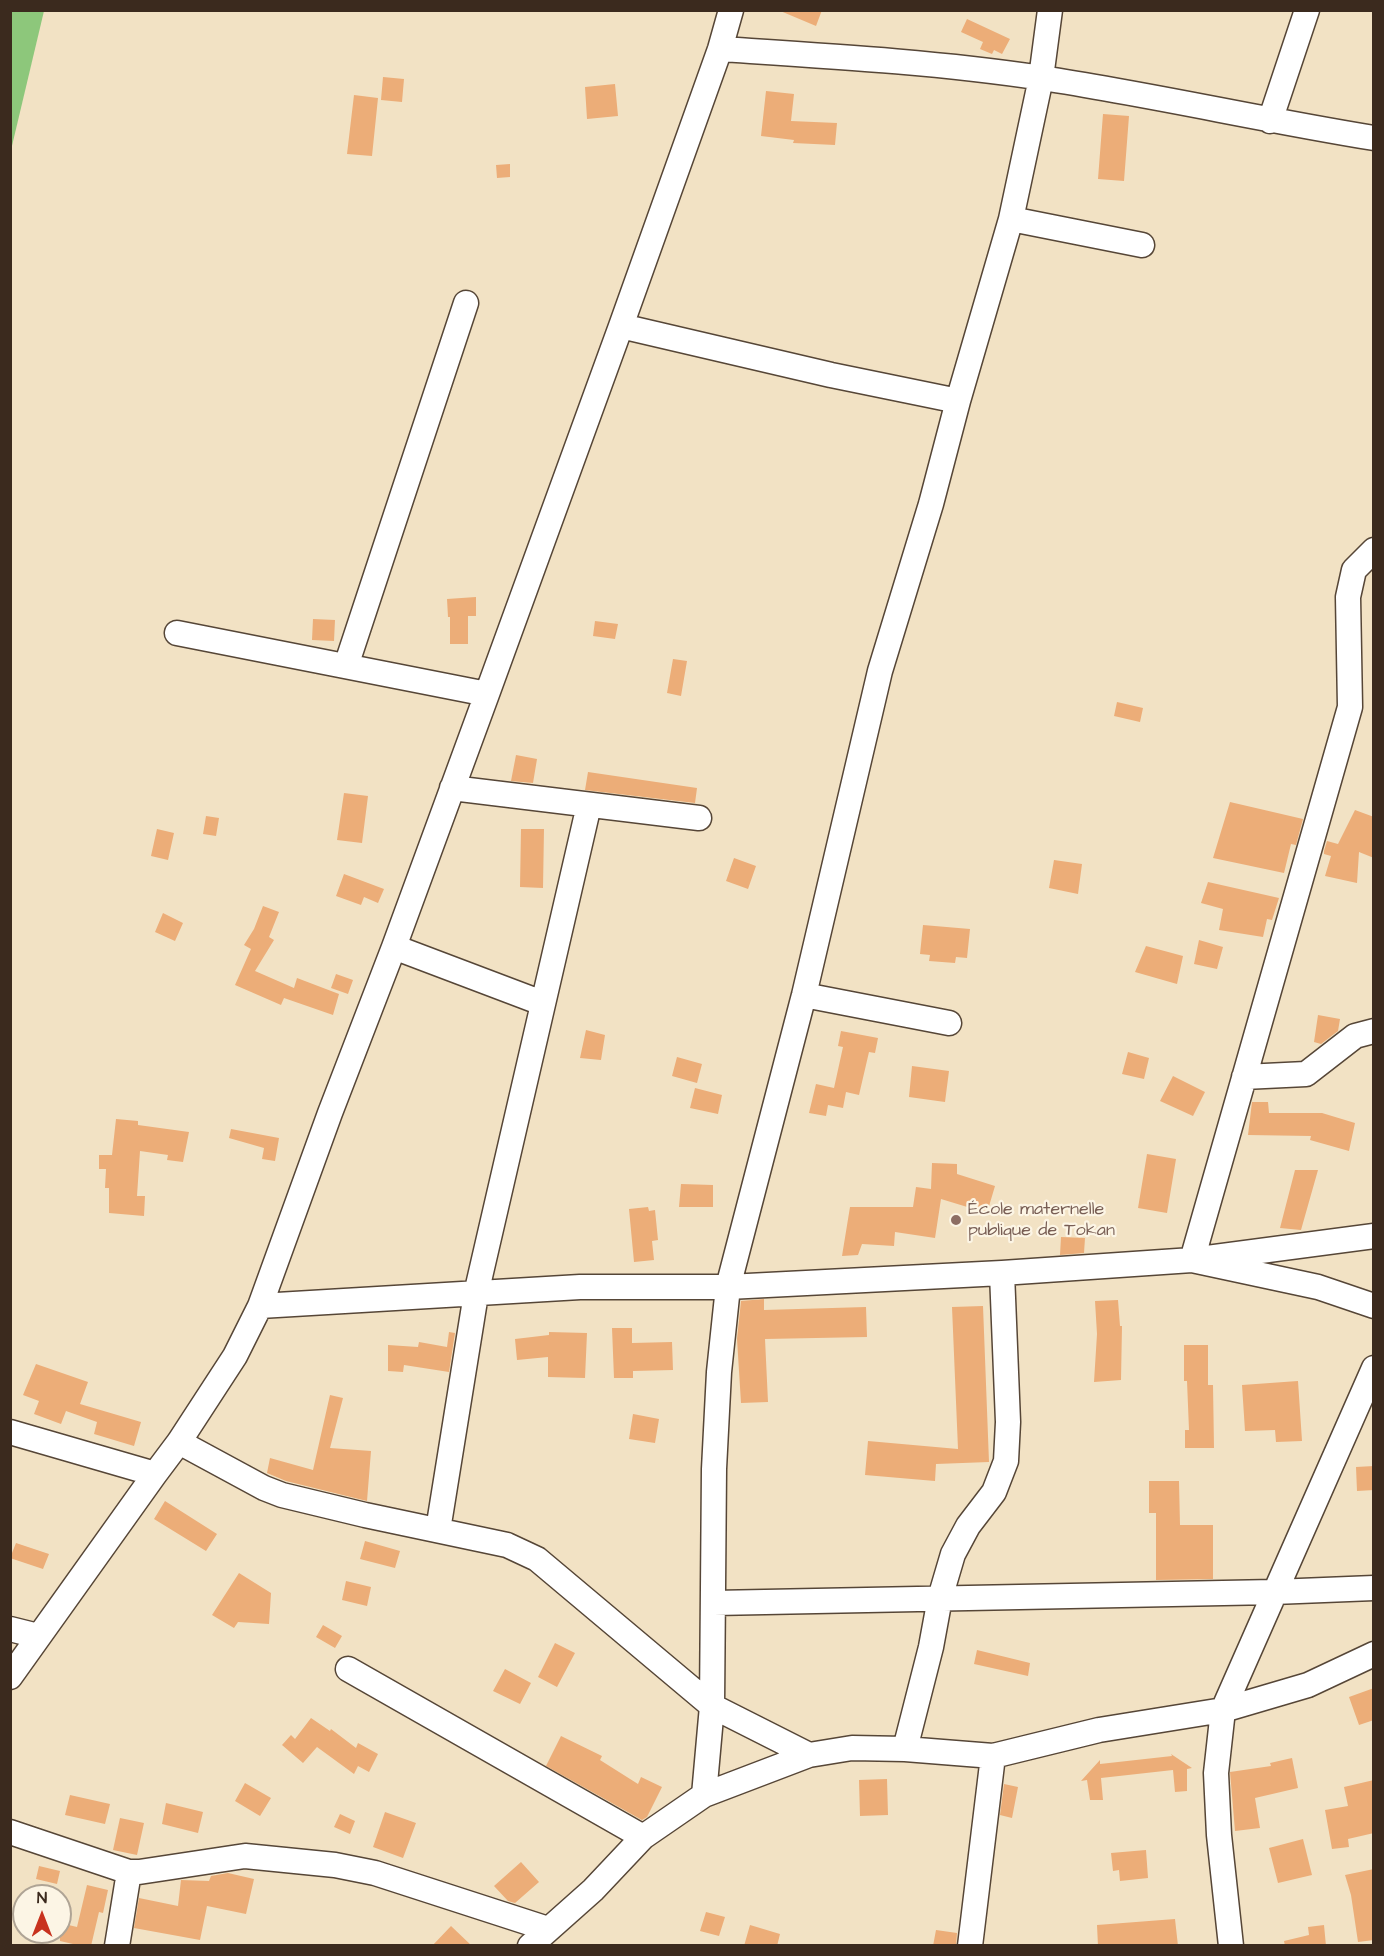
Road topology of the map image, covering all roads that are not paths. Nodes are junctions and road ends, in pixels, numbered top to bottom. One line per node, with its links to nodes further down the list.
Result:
1 (731, 10): 4 (street)
2 (1050, 10): 5 (street)
3 (1307, 10): 6 (street)
4 (720, 49): 5 (street); 11 (street)
5 (1041, 78): 6 (street); 8 (street)
6 (1270, 121): 7 (street)
7 (1374, 138)
8 (1011, 219): 9 (street); 12 (street)
9 (1142, 245)
10 (466, 303): 15 (street)
11 (621, 326): 12 (street); 16 (street)
12 (958, 401): 21 (street)
13 (1374, 550): 25 (street)
14 (177, 633): 15 (street)
15 (346, 666): 16 (street)
16 (487, 694): 17 (street)
17 (452, 788): 18 (street); 20 (street)
18 (589, 805): 19 (street); 22 (street)
19 (699, 818)
20 (394, 947): 22 (street); 31 (street)
21 (804, 995): 23 (street); 29 (street)
22 (542, 1003): 30 (street)
23 (950, 1023)
24 (1374, 1031): 25 (street)
25 (1244, 1077): 27 (street)
26 (1374, 1236): 27 (street)
27 (1192, 1260): 28 (street); 32 (street)
28 (1002, 1273): 29 (street); 40 (street)
29 (728, 1287): 30 (street); 41 (street)
30 (476, 1294): 31 (street); 37 (street)
31 (260, 1306): 35 (street)
32 (1374, 1306)
33 (1374, 1368): 39 (street)
34 (10, 1432): 36 (street)
35 (179, 1442): 36 (street); 37 (street)
36 (154, 1474): 43 (street)
37 (438, 1530): 47 (street)
38 (1374, 1588): 39 (street)
39 (1274, 1592): 40 (street); 48 (street)
40 (940, 1598): 41 (street); 49 (street)
41 (714, 1603): 47 (street)
42 (10, 1629): 43 (street)
43 (38, 1636): 46 (street)
44 (1374, 1654): 48 (street)
45 (348, 1669): 54 (street)
46 (10, 1677)
47 (712, 1706): 50 (street); 52 (street)
48 (1223, 1710): 51 (street); 60 (street)
49 (905, 1749): 50 (street); 51 (street)
50 (809, 1755): 52 (street)
51 (993, 1756): 59 (street)
52 (704, 1795): 54 (street)
53 (10, 1832): 55 (street)
54 (643, 1837): 56 (street)
55 (129, 1872): 56 (street); 57 (street)
56 (548, 1929): 58 (street)
57 (117, 1946)
58 (530, 1946)
59 (970, 1946)
60 (1231, 1946)

